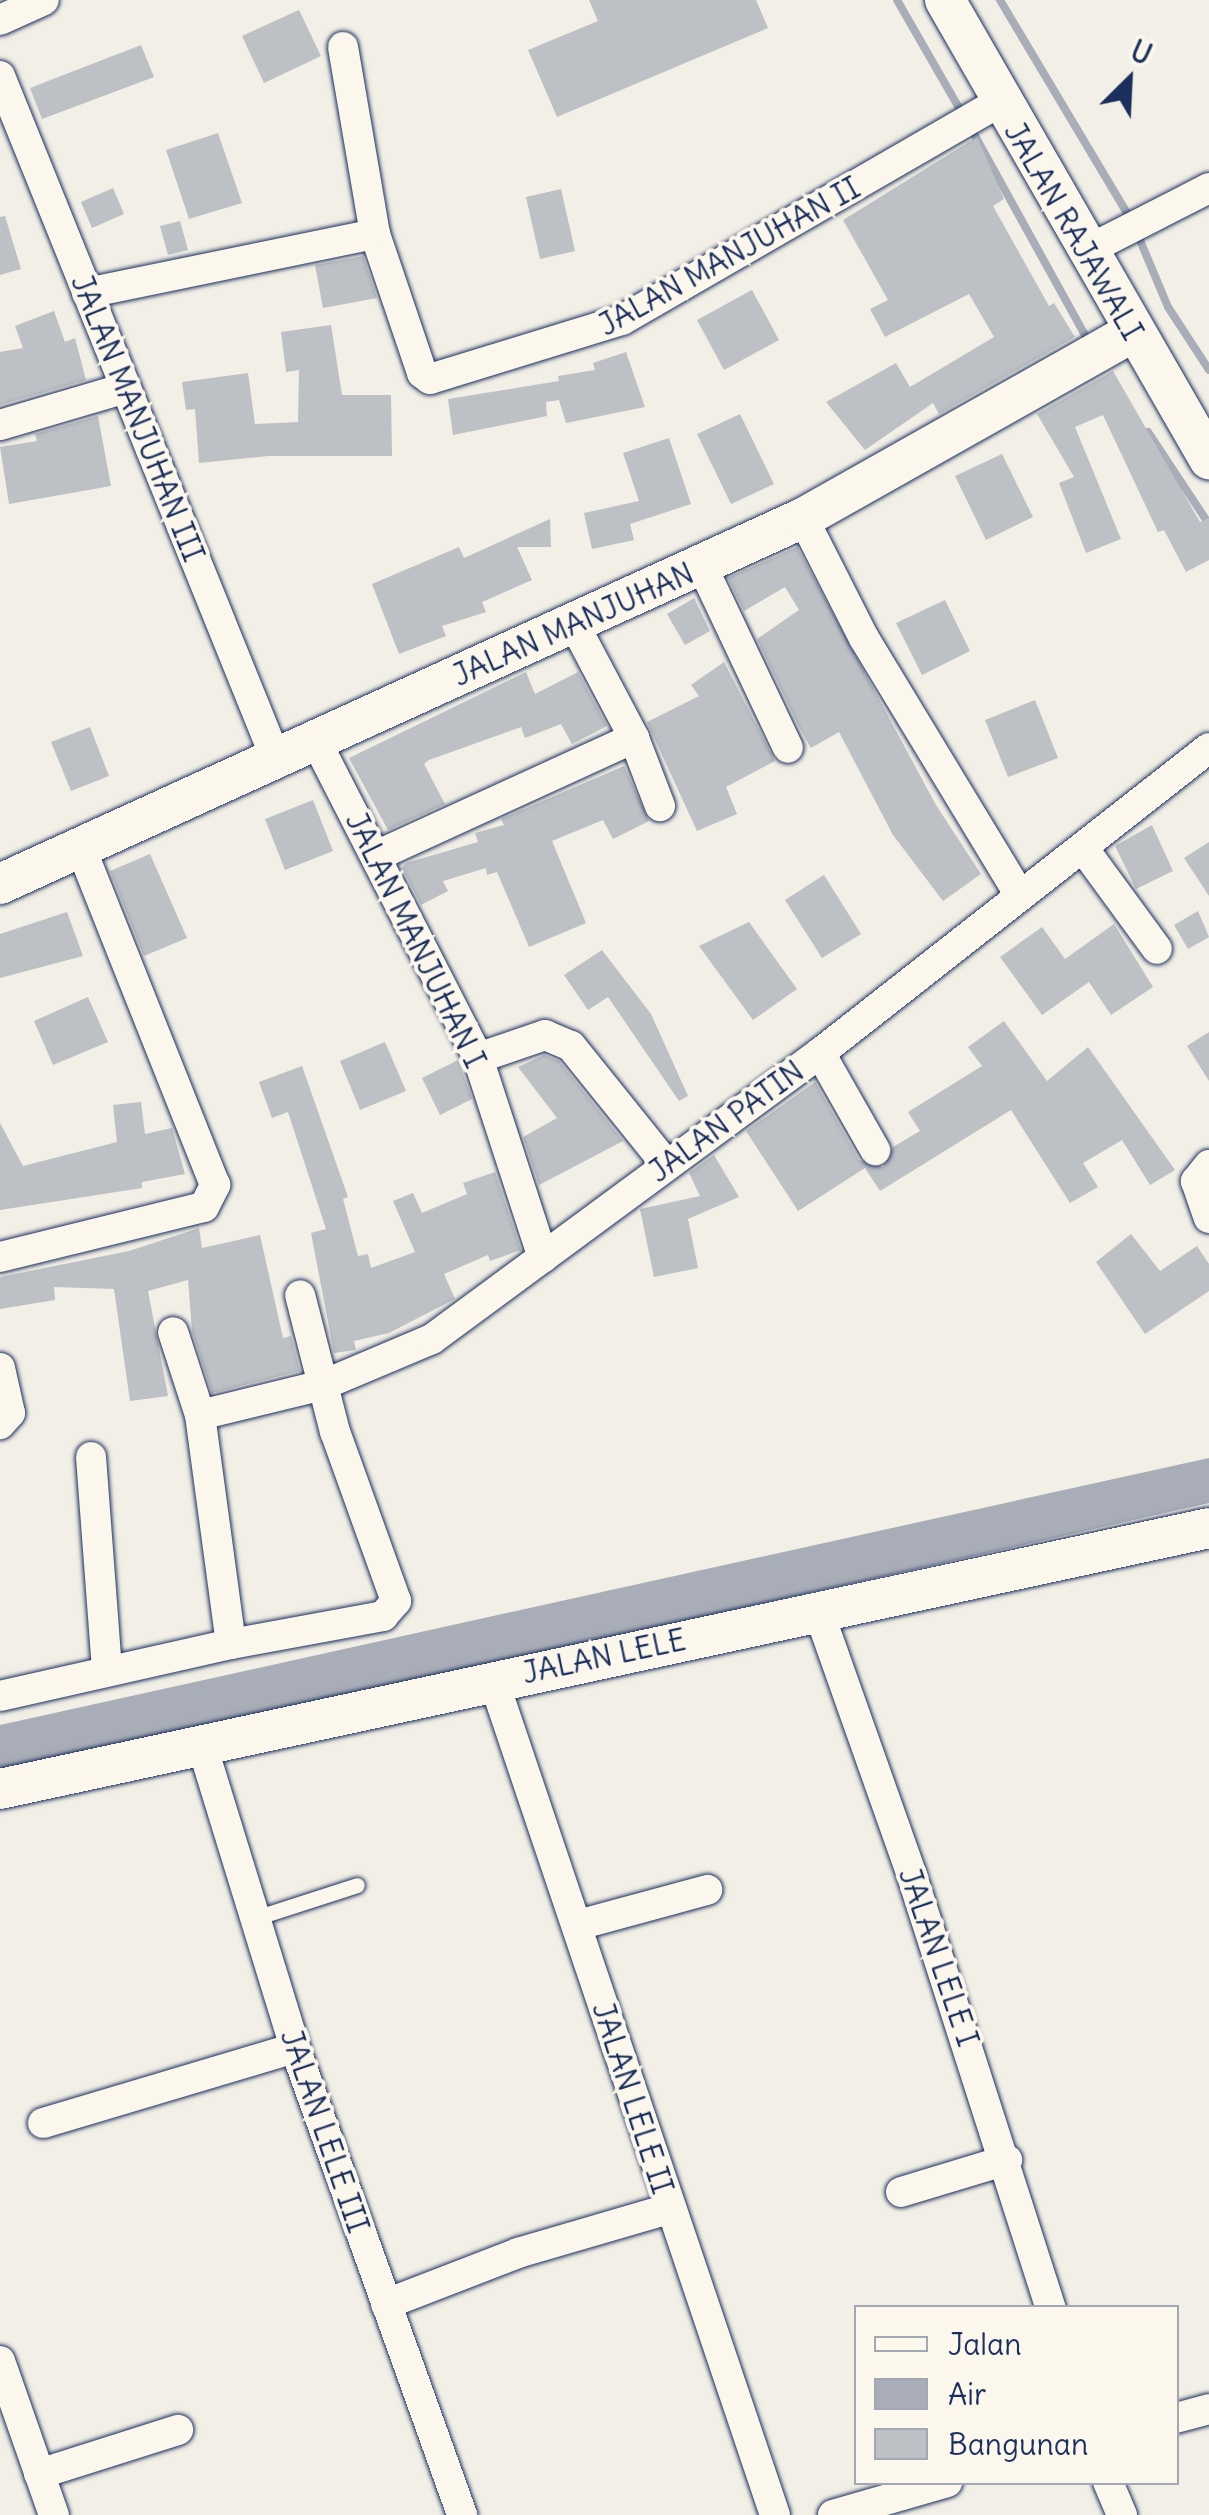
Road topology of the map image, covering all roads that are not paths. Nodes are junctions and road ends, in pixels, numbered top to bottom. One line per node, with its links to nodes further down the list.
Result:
1 (44, 0): 3 (street)
2 (945, 0): 6 (main road, JALAN RAJAWALI)
3 (0, 20)
4 (344, 48): 8 (street, JALAN MANJUHAN II)
5 (0, 76): 10 (street, JALAN MANJUHAN III)
6 (1000, 102): 8 (street, JALAN MANJUHAN II); 9 (main road, JALAN RAJAWALI)
7 (1209, 188): 9 (street)
8 (375, 234): 10 (street)
9 (1086, 252): 11 (main road, JALAN RAJAWALI)
10 (87, 293): 12 (street, JALAN MANJUHAN III)
11 (1131, 333): 14 (main road, JALAN RAJAWALI); 15 (main road, JALAN MANJUHAN)
12 (126, 388): 13 (street); 22 (street, JALAN MANJUHAN III)
13 (0, 425)
14 (1209, 460)
15 (803, 518): 16 (main road, JALAN MANJUHAN); 28 (street)
16 (702, 566): 17 (main road, JALAN MANJUHAN); 20 (street)
17 (574, 624): 18 (street); 19 (main road, JALAN MANJUHAN)
18 (634, 738): 23 (street); 26 (street)
19 (316, 741): 22 (main road, JALAN MANJUHAN); 26 (street, JALAN MANJUHAN I)
20 (788, 748)
21 (1209, 748): 25 (street, JALAN PATIN)
22 (276, 759): 24 (main road, JALAN MANJUHAN)
23 (660, 806)
24 (81, 848): 27 (main road, JALAN MANJUHAN); 36 (street)
25 (1084, 848): 28 (street, JALAN PATIN); 29 (street)
26 (376, 856): 31 (street, JALAN MANJUHAN I)
27 (0, 884)
28 (1018, 894): 30 (street, JALAN PATIN)
29 (1157, 949)
30 (820, 1053): 32 (street); 33 (street, JALAN PATIN)
31 (478, 1058): 33 (street); 37 (street, JALAN MANJUHAN I)
32 (874, 1150)
33 (666, 1164): 37 (street, JALAN PATIN)
34 (1209, 1165): 35 (street)
35 (1209, 1218)
36 (0, 1257)
37 (543, 1258): 41 (street, JALAN PATIN)
38 (300, 1295): 41 (street)
39 (173, 1332): 42 (street)
40 (0, 1368): 43 (street)
41 (323, 1385): 42 (street, JALAN PATIN); 47 (street)
42 (200, 1415): 47 (street)
43 (0, 1424)
44 (91, 1457): 48 (street)
45 (1209, 1528): 46 (main road, JALAN LELE)
46 (818, 1610): 49 (main road, JALAN LELE); 59 (street, JALAN LELE I)
47 (231, 1644): 48 (street)
48 (106, 1670): 50 (street)
49 (494, 1680): 51 (main road, JALAN LELE); 56 (street, JALAN LELE II)
50 (0, 1696)
51 (201, 1742): 52 (main road, JALAN LELE); 55 (street, JALAN LELE III)
52 (0, 1789)
53 (357, 1885): 55 (lane)
54 (707, 1890): 56 (street)
55 (255, 1918): 57 (street, JALAN LELE III)
56 (578, 1926): 61 (street, JALAN LELE II)
57 (295, 2048): 58 (street); 62 (street, JALAN LELE III)
58 (43, 2122)
59 (1007, 2160): 60 (street); 63 (street, JALAN LELE I)
60 (902, 2192)
61 (668, 2209): 62 (street); 73 (street, JALAN LELE II)
62 (386, 2304): 72 (street, JALAN LELE III)
63 (1050, 2305)
64 (0, 2361): 68 (street)
65 (1209, 2408): 66 (street)
66 (1179, 2417)
67 (178, 2430): 68 (street)
68 (40, 2474): 71 (street)
69 (937, 2485): 74 (street)
70 (1109, 2485): 75 (street)
71 (54, 2515)
72 (462, 2515)
73 (775, 2515)
74 (833, 2515)
75 (1122, 2515)

